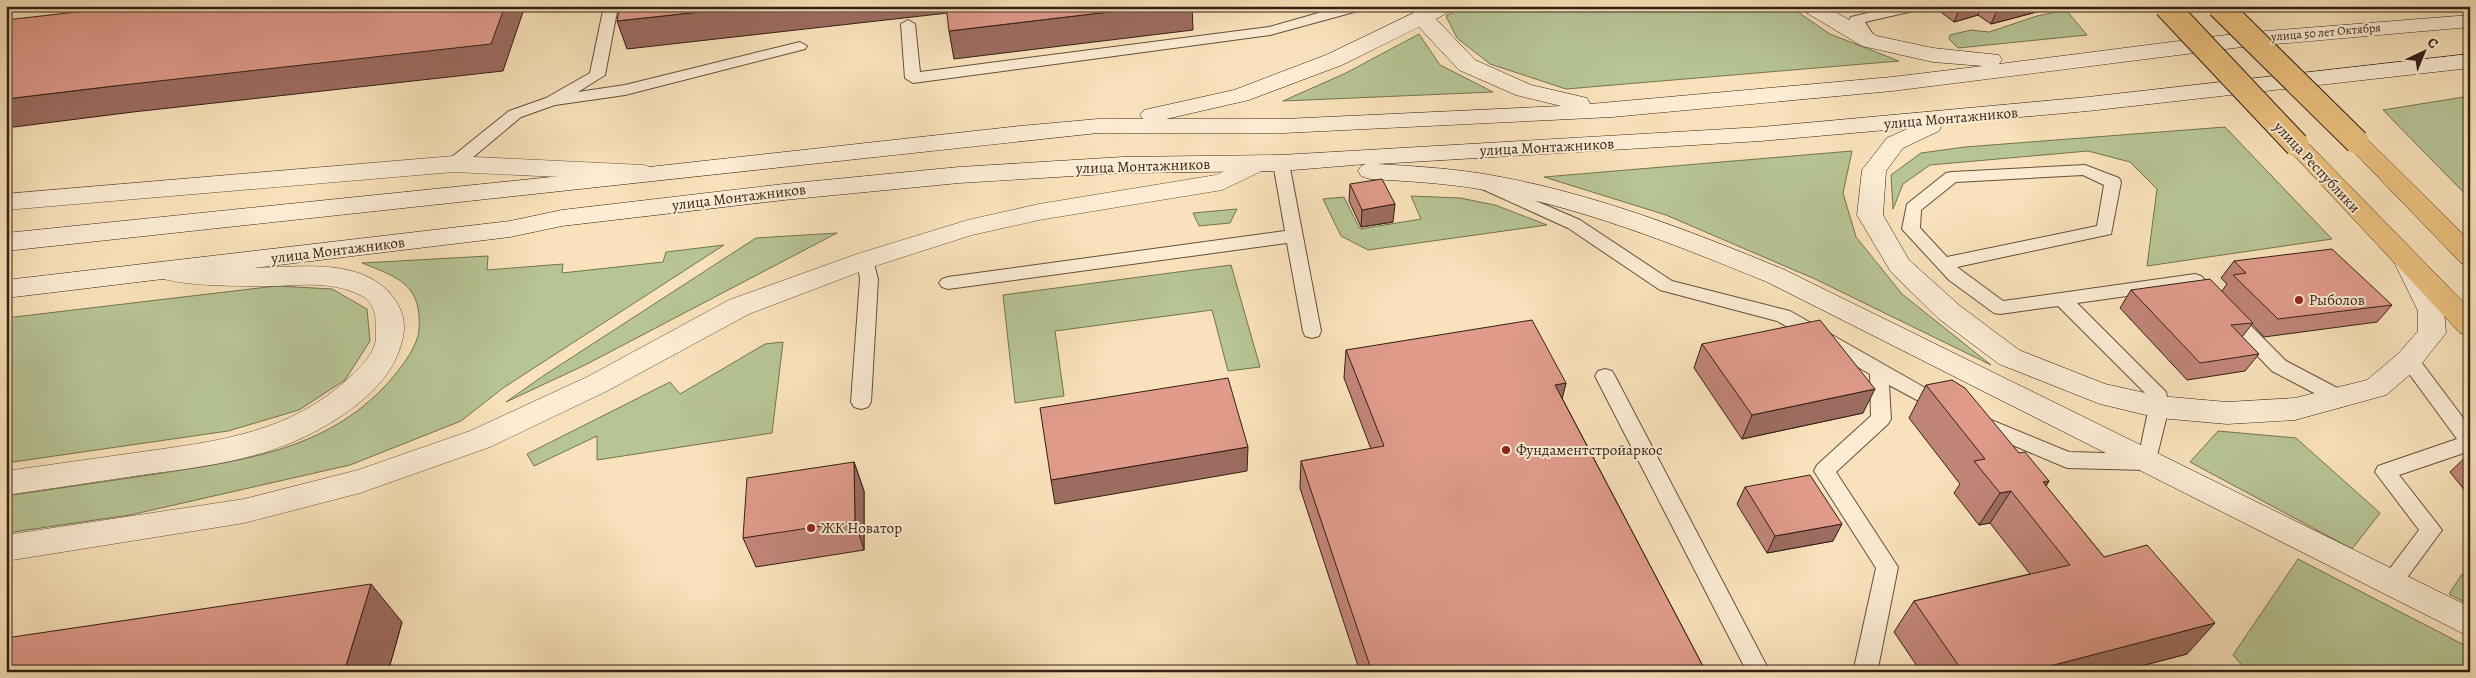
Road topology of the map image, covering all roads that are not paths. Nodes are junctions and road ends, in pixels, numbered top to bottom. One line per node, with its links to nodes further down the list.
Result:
1 (67, 6): 11 (lane)
2 (611, 6): 19 (lane)
3 (1360, 6): 12 (lane)
4 (1445, 6): 9 (main road)
5 (1809, 6): 13 (main road)
6 (1917, 6): 13 (lane)
7 (2166, 6): 32 (main road, улица Республики, bridge)
8 (2219, 6): 30 (main road, bridge)
9 (1420, 12): 20 (main road); 22 (main road)
10 (2470, 21): 16 (main road, улица 50 лет Октября)
11 (96, 22)
12 (908, 24)
13 (1870, 41): 16 (main road)
14 (800, 46): 19 (lane)
15 (2470, 61): 17 (main road)
16 (2047, 64): 20 (main road)
17 (2418, 68): 18 (main road); 21 (main road, улица Монтажников)
18 (2470, 76)
19 (552, 101): 24 (lane)
20 (1612, 110): 22 (main road)
21 (1949, 118): 23 (main road, улица Монтажников); 45 (main road)
22 (1098, 126): 25 (main road)
23 (1270, 163): 26 (main road); 28 (lane); 31 (main road); 34 (main road, улица Монтажников)
24 (454, 164): 25 (main road); 27 (main road)
25 (658, 174): 29 (main road)
26 (1480, 181): 41 (lane); 47 (main road)
27 (6, 202)
28 (1294, 236): 35 (lane); 39 (lane)
29 (6, 242)
30 (2470, 257)
31 (866, 260): 44 (lane); 49 (main road)
32 (2407, 262): 38 (main road, улица Республики); 40 (main road)
33 (1943, 264): 33 (lane); 37 (lane)
34 (164, 271): 36 (main road, улица Монтажников); 48 (main road)
35 (948, 283)
36 (6, 289)
37 (2062, 299): 43 (lane); 45 (lane)
38 (2470, 326)
39 (1312, 331)
40 (2409, 360): 43 (main road); 46 (lane)
41 (1879, 371): 47 (lane); 53 (lane)
42 (1605, 376): 52 (lane)
43 (2338, 397): 45 (main road)
44 (861, 402)
45 (2159, 407): 47 (lane)
46 (2470, 443): 50 (lane)
47 (2148, 462): 50 (main road)
48 (6, 483)
49 (6, 548)
50 (2390, 583): 51 (main road)
51 (2470, 623)
52 (1759, 672)
53 (1868, 672)

